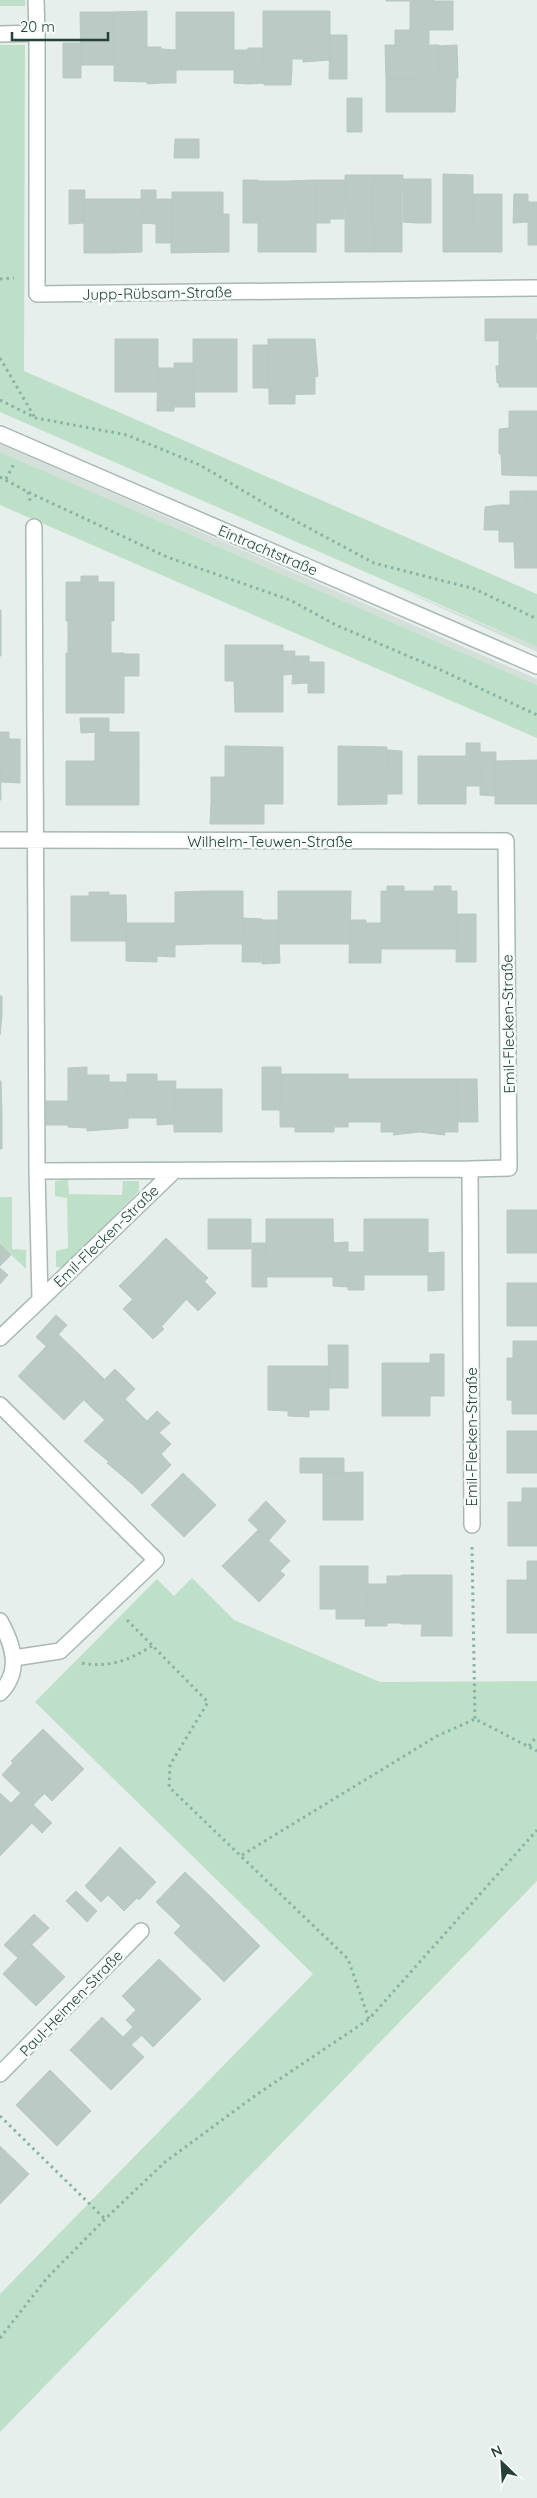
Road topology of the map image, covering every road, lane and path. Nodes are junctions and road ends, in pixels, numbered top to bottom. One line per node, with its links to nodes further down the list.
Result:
1 (36, 0): 2 (street, Jupp-Rübsam-Straße)
2 (37, 33): 3 (street); 4 (street, Jupp-Rübsam-Straße)
3 (0, 34)
4 (537, 288)
5 (0, 358): 7 (path)
6 (0, 400): 7 (path)
7 (36, 418): 9 (path); 12 (path)
8 (0, 434): 9 (street, Eintrachtstraße)
9 (23, 444): 13 (street, Eintrachtstraße)
10 (0, 477): 14 (path)
11 (34, 527): 16 (street)
12 (537, 619)
13 (537, 666)
14 (537, 715)
15 (0, 840): 16 (street, Wilhelm-Teuwen-Straße)
16 (34, 840): 17 (street, Wilhelm-Teuwen-Straße); 19 (street)
17 (506, 841): 18 (street, Emil-Flecken-Straße)
18 (470, 1169): 20 (street, Emil-Flecken-Straße); 24 (street, Emil-Flecken-Straße)
19 (37, 1171): 20 (street, Emil-Flecken-Straße); 21 (street, Emil-Flecken-Straße)
20 (173, 1172): 21 (street, Emil-Flecken-Straße)
21 (40, 1300): 22 (street, Emil-Flecken-Straße)
22 (0, 1338)
23 (0, 1405): 25 (street)
24 (472, 1525): 31 (path)
25 (112, 1604): 27 (path); 28 (street)
26 (0, 1621): 29 (street)
27 (152, 1646): 28 (path); 36 (path)
28 (60, 1651): 29 (street)
29 (14, 1658): 30 (street)
30 (0, 1693)
31 (476, 1719): 33 (path); 36 (path)
32 (537, 1736): 33 (path)
33 (529, 1746): 34 (path)
34 (537, 1750)
35 (537, 1830): 38 (path)
36 (242, 1856): 38 (path)
37 (141, 1931): 39 (street, Paul-Heimen-Straße)
38 (369, 2018): 41 (path)
39 (0, 2074)
40 (0, 2116): 41 (path)
41 (104, 2219): 42 (path)
42 (0, 2338)

